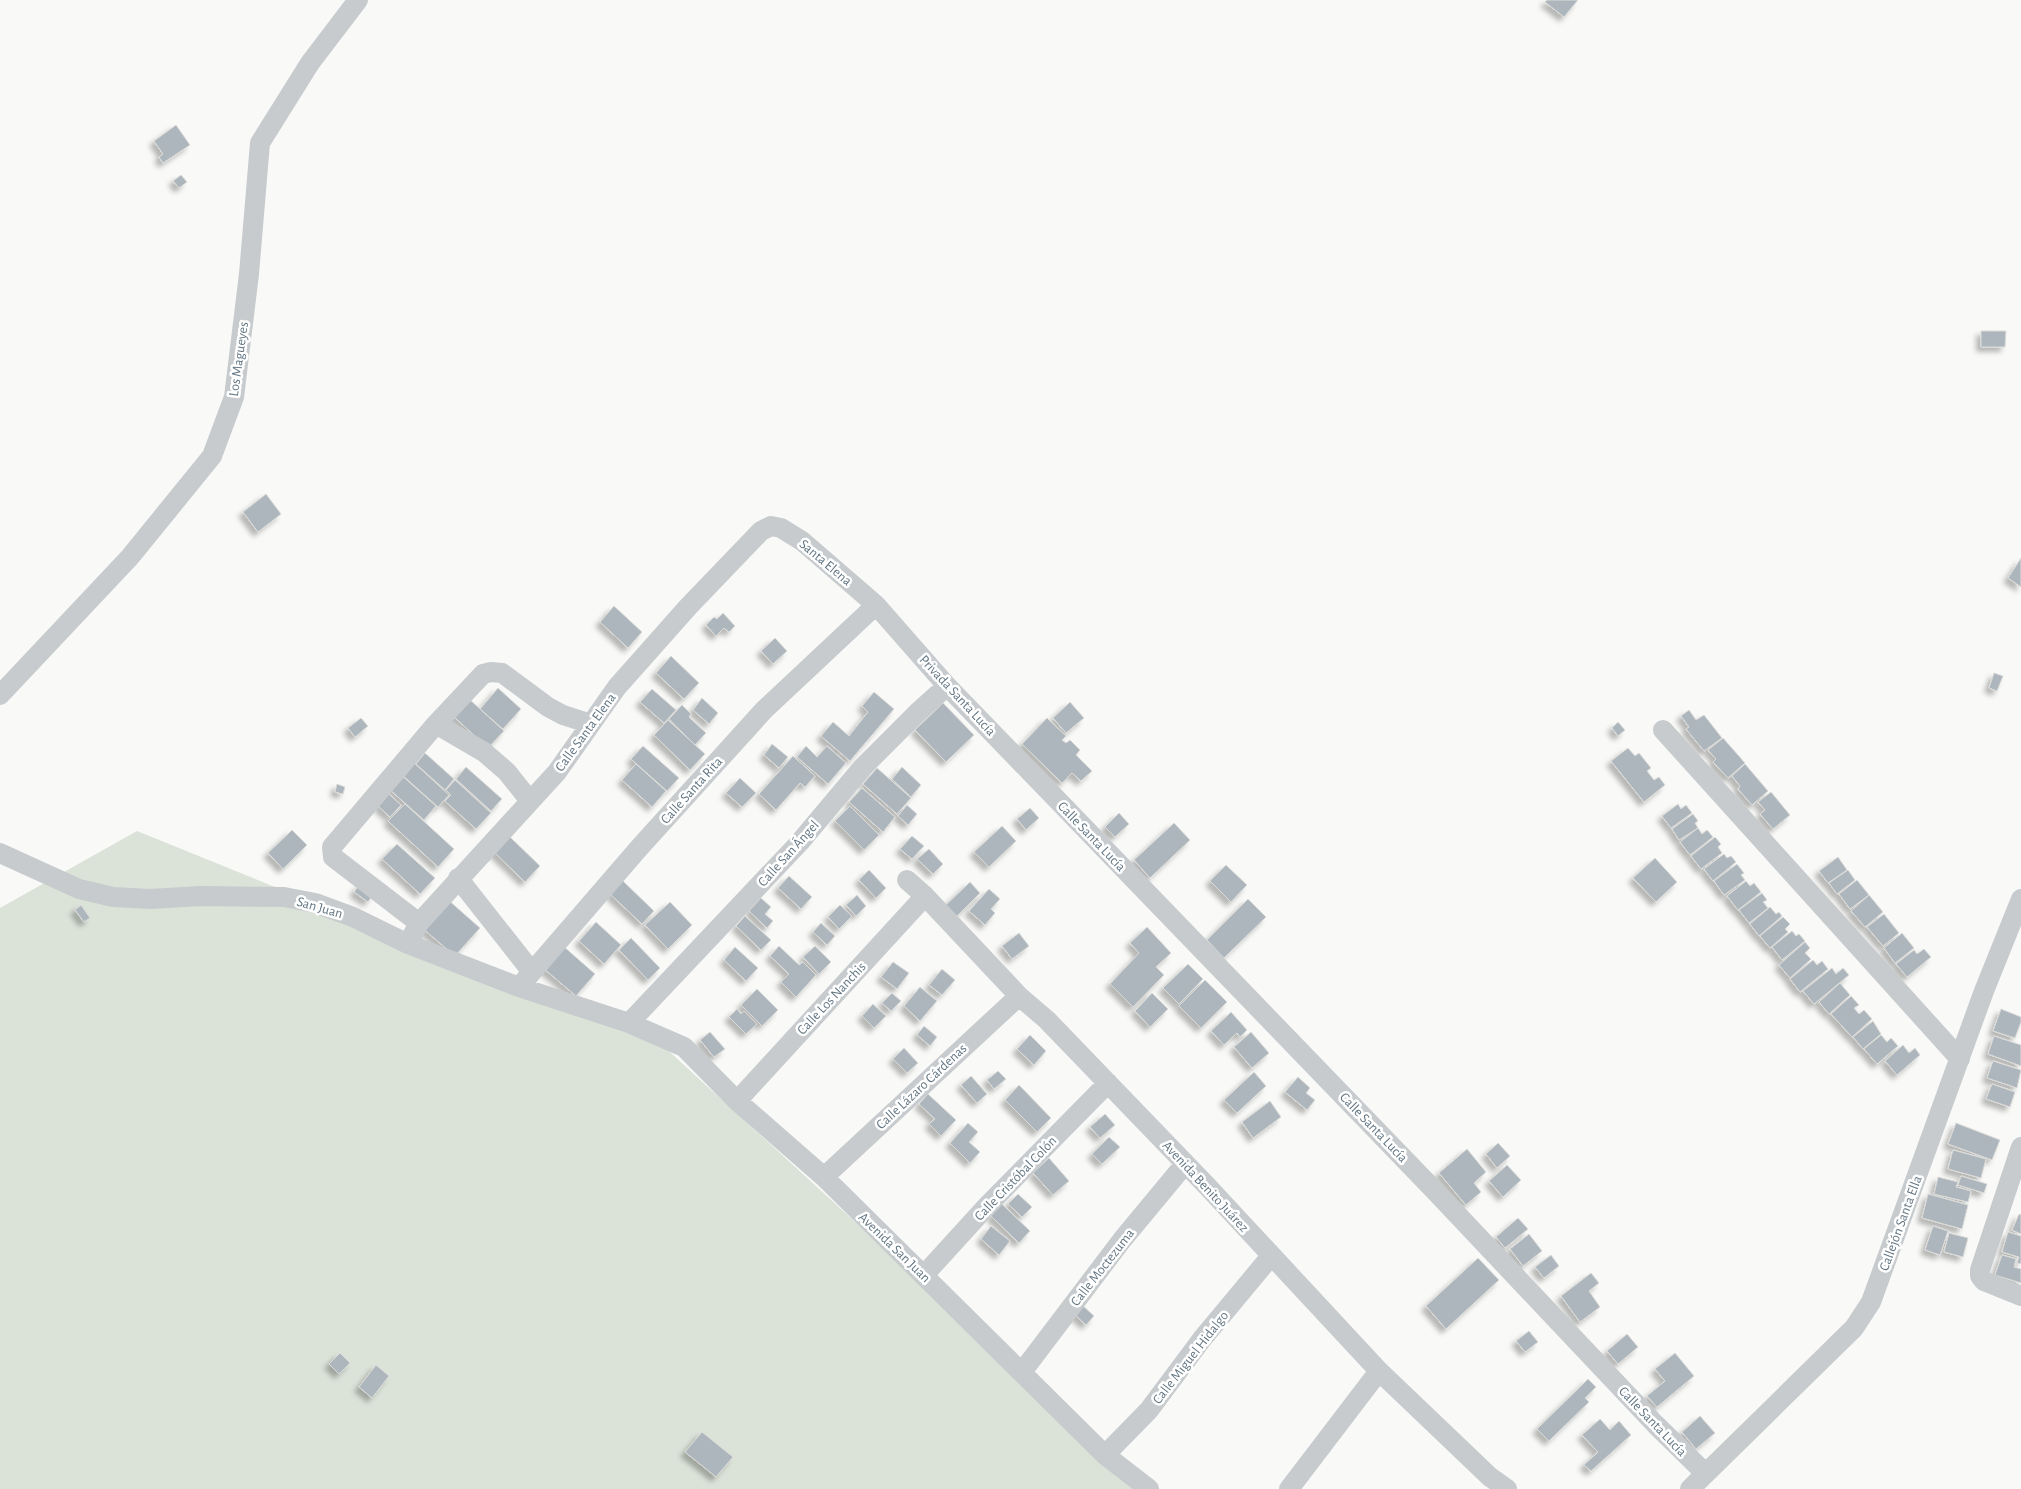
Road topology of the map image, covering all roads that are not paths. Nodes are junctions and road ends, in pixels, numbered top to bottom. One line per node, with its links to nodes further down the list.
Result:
1 (358, 0): 5 (street, Los Magueyes)
2 (770, 526): 3 (street, Santa Elena); 7 (street, Calle Santa Elena)
3 (876, 605): 4 (street, Privada Santa Lucía); 18 (street, Calle Santa Rita)
4 (948, 686): 9 (street, Privada Santa Lucía); 21 (street, Calle San Ángel)
5 (0, 695)
6 (436, 724): 7 (street); 10 (street); 16 (street)
7 (591, 724): 10 (street, Calle Santa Elena)
8 (1663, 730): 22 (street)
9 (1040, 784): 34 (street, Calle Santa Lucía)
10 (530, 801): 12 (street, Calle Santa Elena)
11 (0, 853): 17 (street, San Juan)
12 (458, 878): 16 (street, Calle Santa Elena); 18 (street)
13 (907, 880): 14 (street, Avenida Benito Juárez)
14 (926, 896): 20 (street, Avenida Benito Juárez); 24 (street, Calle Los Nanchis)
15 (2020, 903): 22 (street, Callejón Santa Ella)
16 (419, 923): 17 (street, Calle Santa Elena)
17 (408, 944): 19 (street, San Juan)
18 (532, 972): 19 (street, Calle Santa Rita)
19 (519, 987): 21 (street, San Juan)
20 (1019, 996): 23 (street, Avenida Benito Juárez); 27 (street, Calle Lázaro Cárdenas)
21 (630, 1023): 24 (street, Avenida San Juan)
22 (1960, 1059): 34 (street, Callejón Santa Ella)
23 (1108, 1083): 26 (street, Avenida Benito Juárez); 29 (street, Calle Cristóbal Colón)
24 (736, 1101): 27 (street, Avenida San Juan)
25 (2021, 1147): 30 (street)
26 (1185, 1164): 28 (street, Avenida Benito Juárez); 32 (street, Calle Moctezuma)
27 (824, 1177): 29 (street, Avenida San Juan)
28 (1271, 1256): 31 (street, Avenida Benito Juárez); 33 (street, Calle Miguel Hidalgo)
29 (924, 1275): 32 (street, Avenida San Juan)
30 (2021, 1296)
31 (1379, 1371): 35 (street, Avenida Benito Juárez); 37 (street)
32 (1022, 1372): 33 (street, Avenida San Juan)
33 (1104, 1455): 36 (street, Avenida San Juan)
34 (1705, 1473): 39 (street, Callejón Santa Ella)
35 (1485, 1483): 38 (street, Avenida Benito Juárez)
36 (1149, 1489)
37 (1289, 1489)
38 (1506, 1489)
39 (1690, 1489)

